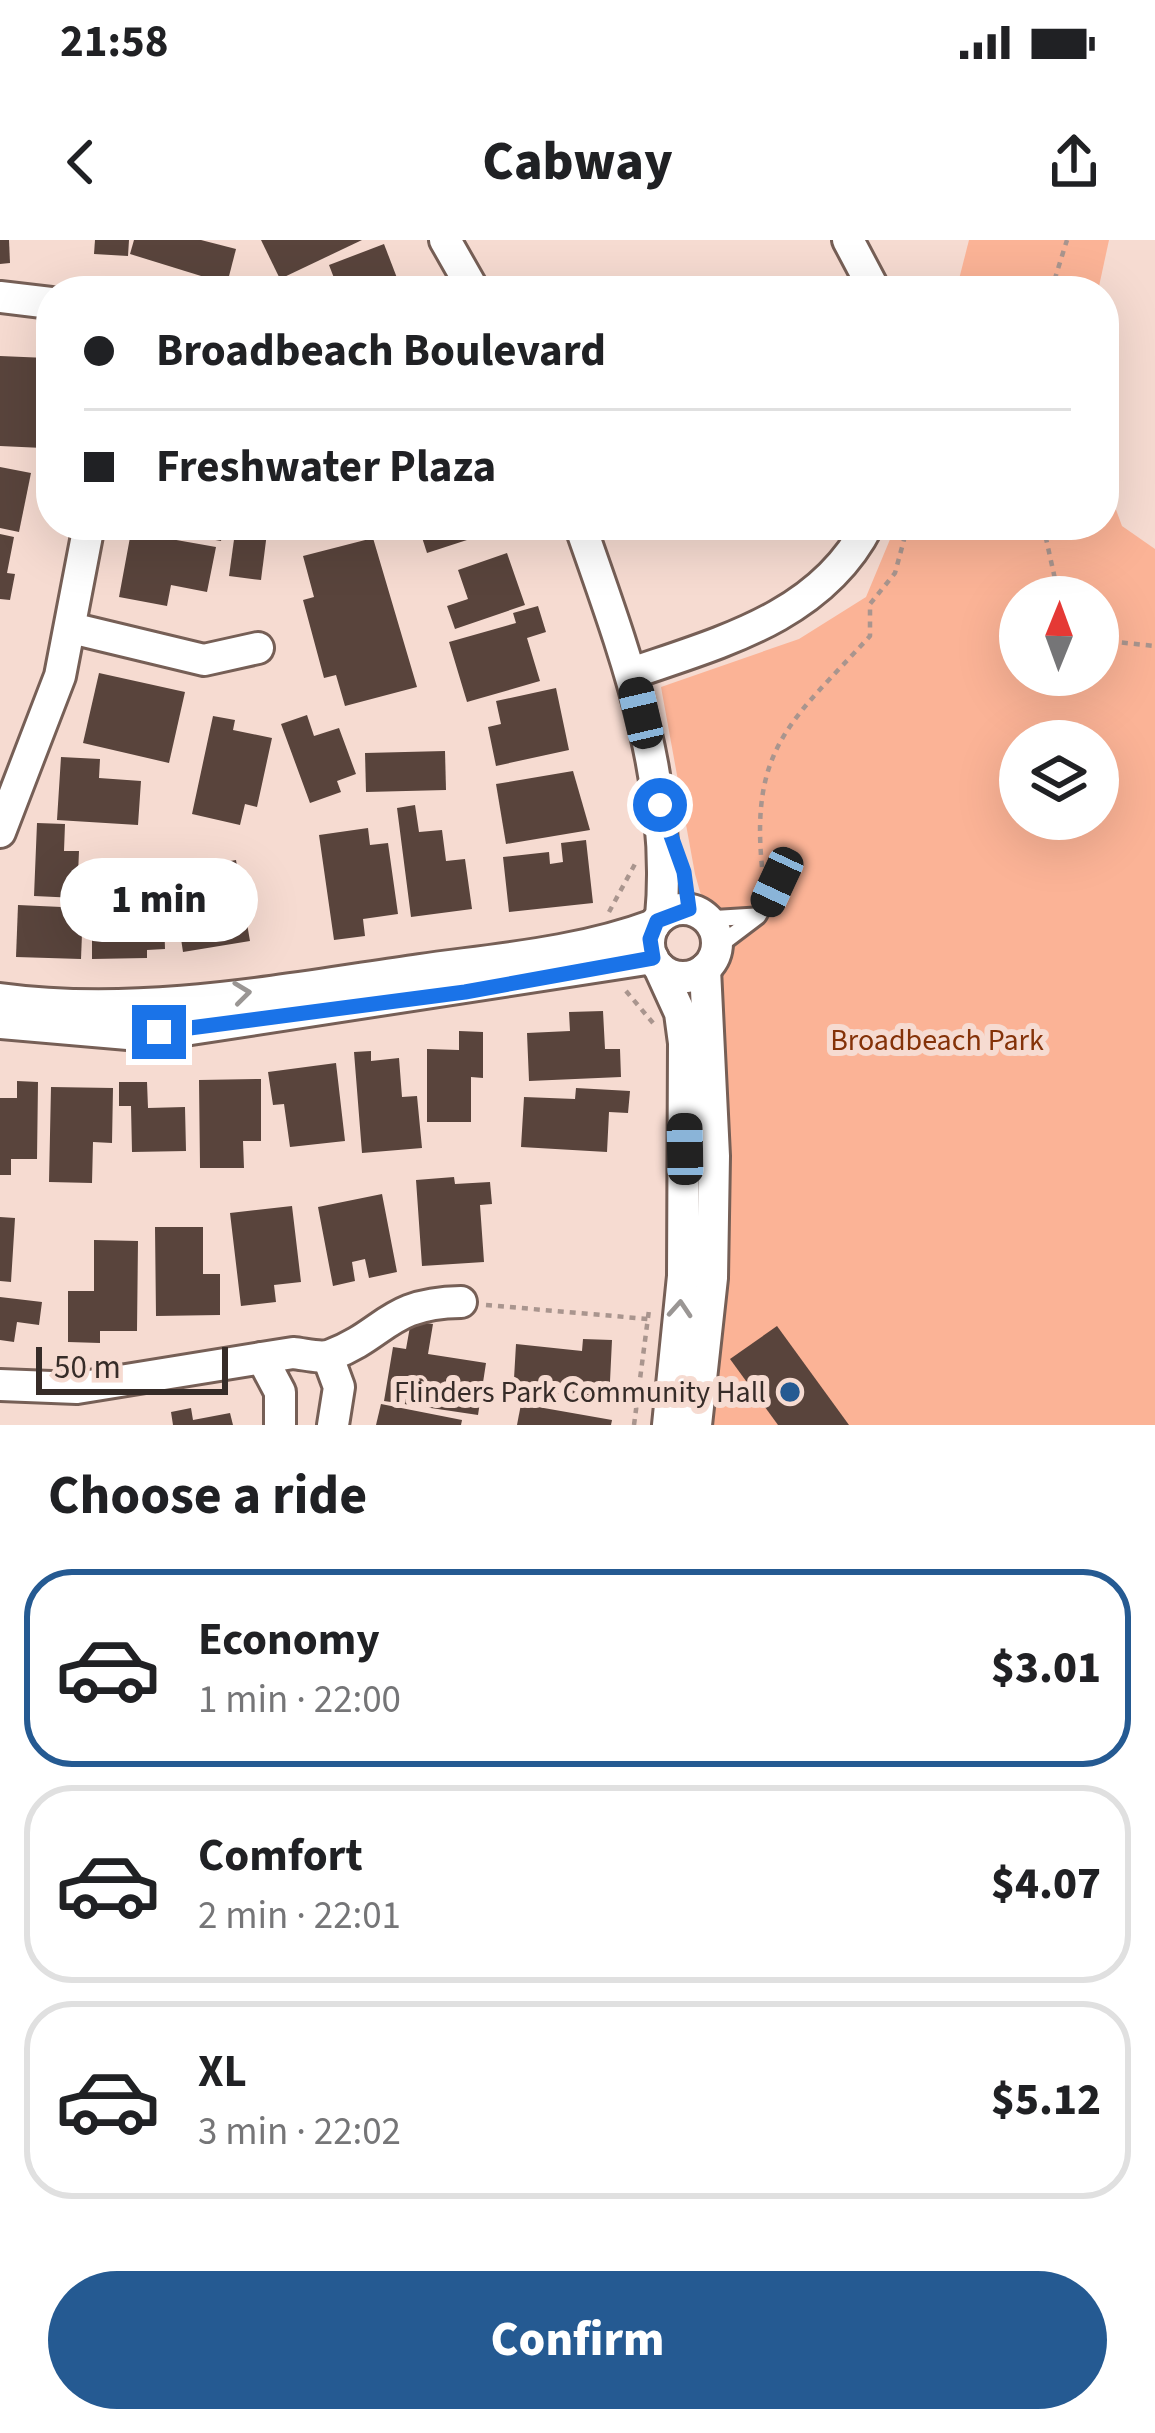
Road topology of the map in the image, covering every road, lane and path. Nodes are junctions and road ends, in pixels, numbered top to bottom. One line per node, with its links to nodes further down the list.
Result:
1 (445, 240): 4 (street)
2 (848, 240): 5 (street)
3 (1067, 240): 6 (path)
4 (465, 276)
5 (866, 276)
6 (1056, 276)
7 (0, 297): 8 (street)
8 (36, 301)
9 (86, 540): 15 (street)
10 (585, 540): 19 (street)
11 (858, 540): 19 (street)
12 (904, 540): 21 (path)
13 (1046, 540): 14 (path)
14 (1054, 576)
15 (71, 628): 18 (street); 20 (street)
16 (1119, 642): 17 (path)
17 (1155, 646)
18 (258, 648)
19 (632, 673): 23 (street)
20 (0, 832)
21 (770, 881): 22 (lane)
22 (758, 916): 23 (lane); 23 (lane)
23 (689, 931): 24 (street); 24 (street); 25 (street, one-way to 23); 35 (street)
24 (656, 962): 26 (street); 34 (street, one-way to 24)
25 (0, 999)
26 (0, 1023)
27 (461, 1302): 28 (path); 29 (street)
28 (648, 1319)
29 (328, 1357): 30 (street); 33 (street)
30 (262, 1358): 31 (street); 32 (street)
31 (0, 1385)
32 (280, 1425)
33 (333, 1425)
34 (668, 1425)
35 (696, 1425)

